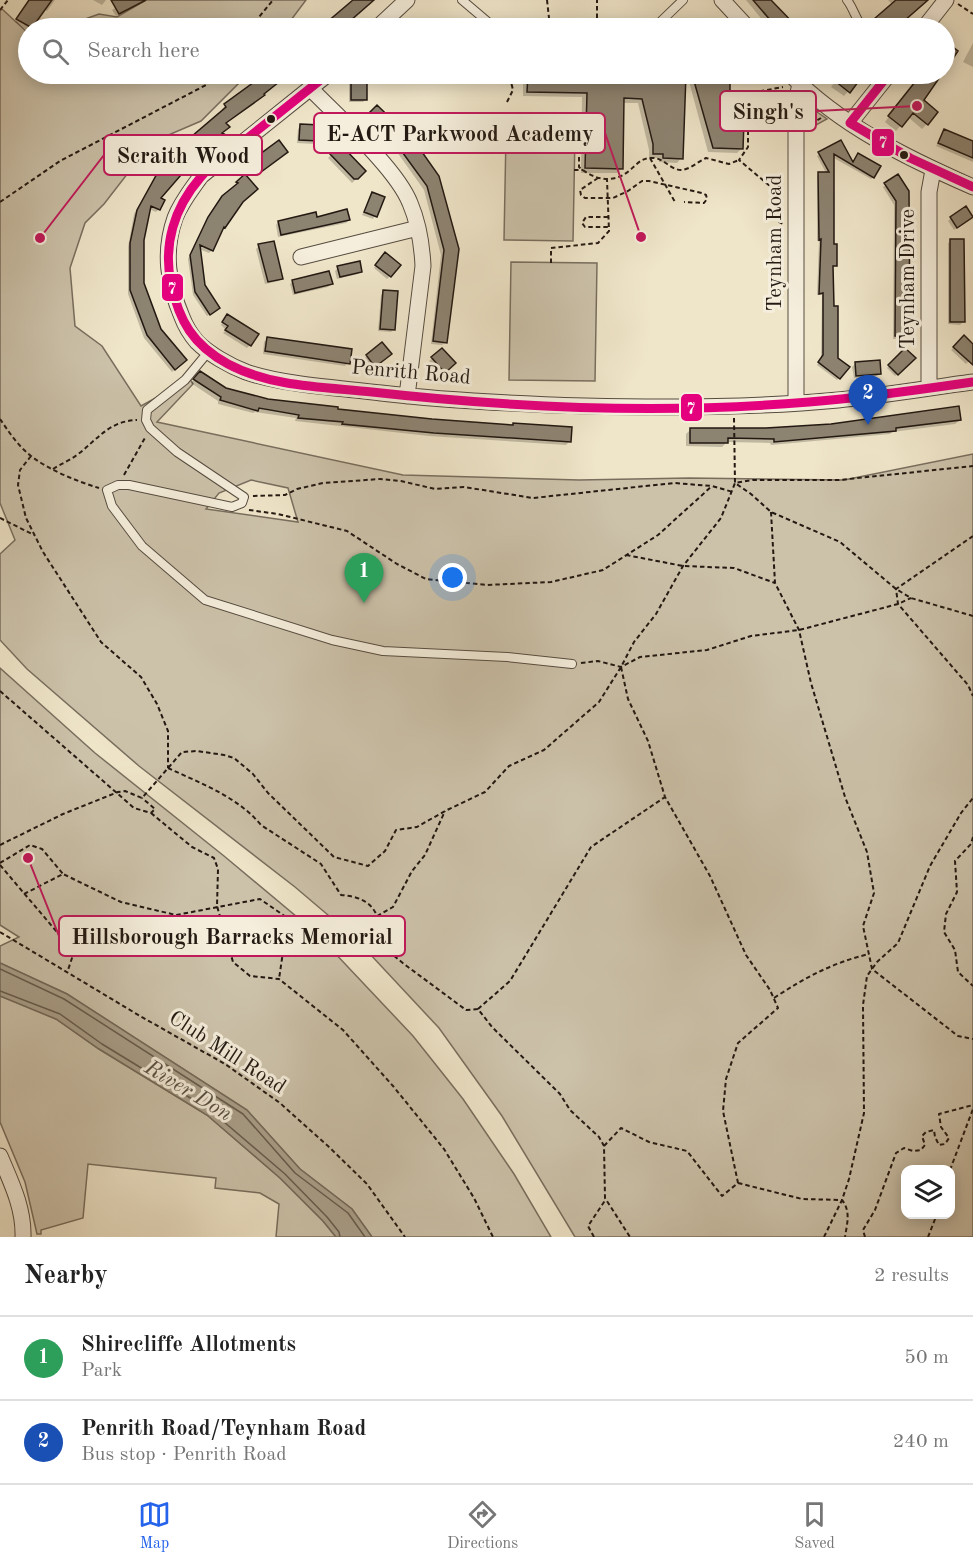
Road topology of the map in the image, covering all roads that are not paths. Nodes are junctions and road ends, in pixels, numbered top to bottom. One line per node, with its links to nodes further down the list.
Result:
1 (407, 0): 7 (street)
2 (462, 0): 8 (lane)
3 (683, 0): 9 (lane)
4 (722, 0): 10 (street)
5 (847, 0): 11 (lane)
6 (946, 0): 12 (street)
7 (388, 18)
8 (483, 18)
9 (664, 18)
10 (739, 18)
11 (856, 18)
12 (932, 18)
13 (317, 84): 17 (street, Penrith Road)
14 (795, 84): 27 (street, Teynham Road)
15 (801, 84): 18 (street)
16 (881, 84): 18 (street)
17 (311, 89): 21 (street); 23 (street, Penrith Road)
18 (850, 123): 19 (street)
19 (933, 170): 20 (street); 25 (street, Teynham Drive)
20 (973, 187)
21 (418, 228): 22 (street); 26 (street)
22 (301, 257)
23 (210, 351): 26 (street, Penrith Road); 28 (lane)
24 (973, 382): 25 (street, Penrith Road)
25 (929, 388): 27 (street, Penrith Road)
26 (407, 396): 27 (street, Penrith Road)
27 (796, 403)
28 (572, 664)
29 (0, 1156): 30 (street)
30 (23, 1237)

